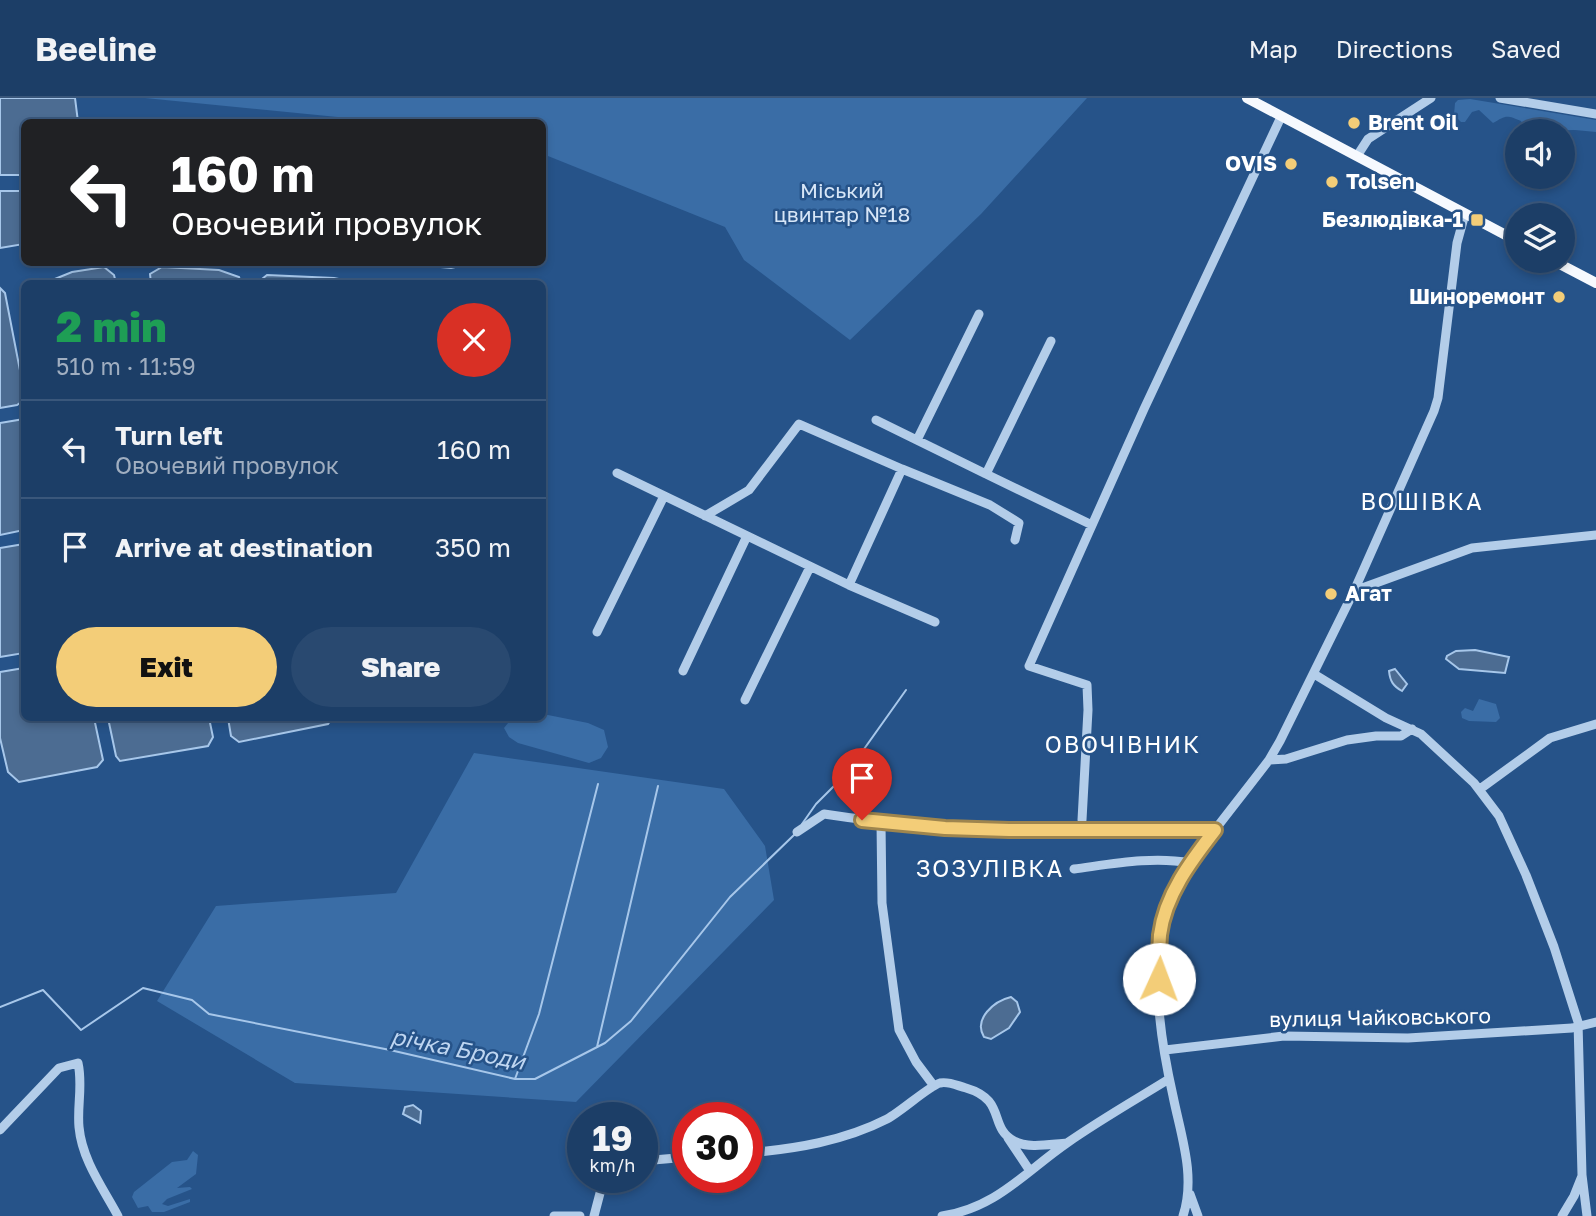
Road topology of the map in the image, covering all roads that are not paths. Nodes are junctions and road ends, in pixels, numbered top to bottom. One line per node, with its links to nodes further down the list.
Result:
1 (1247, 98): 5 (main road)
2 (1431, 98): 6 (street)
3 (1500, 98): 4 (street)
4 (1596, 114)
5 (1281, 117): 6 (main road); 20 (street)
6 (1357, 156): 7 (main road)
7 (1465, 214): 8 (main road); 26 (street)
8 (1505, 235)
9 (1575, 272): 10 (main road)
10 (1596, 283)
11 (979, 314): 14 (street)
12 (1051, 341): 17 (street)
13 (876, 420): 14 (street)
14 (917, 440): 17 (street)
15 (902, 468): 19 (street); 23 (street); 25 (street)
16 (617, 473): 18 (street)
17 (986, 474): 20 (street)
18 (664, 496): 19 (street); 28 (street)
19 (705, 516): 22 (street)
20 (1092, 525): 36 (street)
21 (1596, 535): 26 (street)
22 (747, 536): 24 (street); 29 (street)
23 (1015, 540)
24 (810, 566): 25 (street); 31 (street)
25 (849, 585): 27 (street)
26 (1354, 591): 30 (street)
27 (935, 622)
28 (597, 632)
29 (683, 671)
30 (1314, 674): 33 (street); 34 (street)
31 (745, 700)
32 (1596, 724): 35 (street)
33 (1412, 729): 34 (street); 35 (street)
34 (1269, 760): 38 (street)
35 (1480, 789): 43 (street)
36 (1082, 820)
37 (881, 823): 38 (street); 39 (street); 46 (street)
38 (1215, 830): 40 (street)
39 (797, 832)
40 (1190, 863): 41 (street); 44 (street)
41 (1074, 869)
42 (1596, 1022): 43 (street, вулиця Чайковського)
43 (1579, 1028): 44 (street, вулиця Чайковського); 52 (street)
44 (1165, 1050): 45 (street)
45 (1169, 1079): 49 (street); 53 (street)
46 (934, 1086): 48 (street); 50 (street)
47 (0, 1130): 55 (street)
48 (1004, 1132): 49 (street); 51 (street)
49 (1067, 1143): 51 (street)
50 (763, 1151)
51 (1030, 1171): 59 (street)
52 (1582, 1175): 62 (street); 63 (street)
53 (1189, 1192): 60 (street); 61 (street)
54 (600, 1193): 58 (street)
55 (118, 1216)
56 (554, 1216): 57 (street)
57 (580, 1216)
58 (594, 1216)
59 (942, 1216)
60 (1183, 1216)
61 (1198, 1216)
62 (1562, 1216)
63 (1587, 1216)

